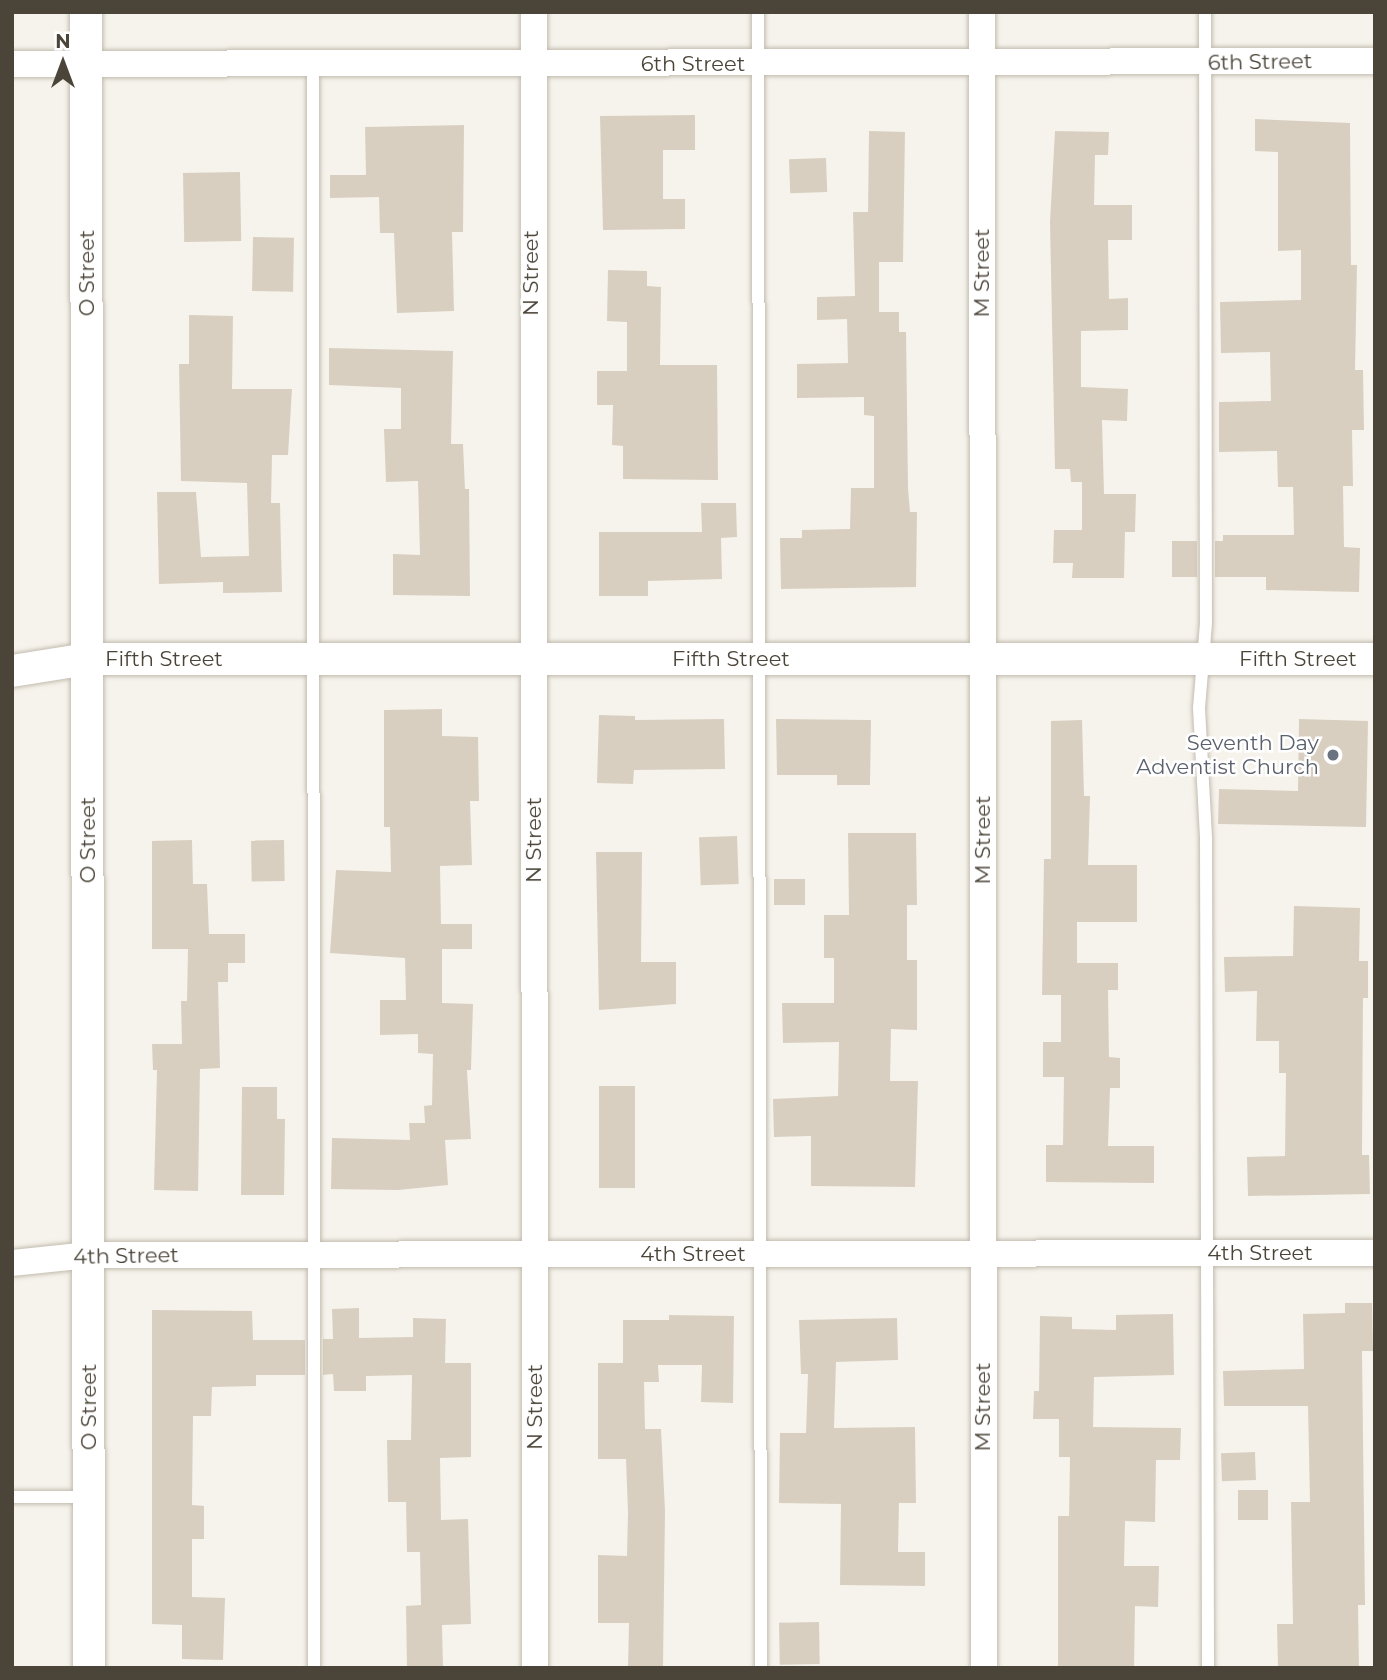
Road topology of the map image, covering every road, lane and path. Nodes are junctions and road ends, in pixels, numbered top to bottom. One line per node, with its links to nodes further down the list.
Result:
1 (86, 12): 10 (street, O Street)
2 (534, 12): 7 (street, N Street)
3 (758, 12): 13 (lane)
4 (982, 12): 11 (street, M Street)
5 (1205, 12): 8 (lane)
6 (1375, 61): 8 (street, 6th Street)
7 (534, 63): 12 (street, 6th Street); 13 (street, 6th Street); 14 (street, N Street)
8 (1205, 63): 11 (street, 6th Street); 19 (lane)
9 (12, 64): 10 (street, 6th Street)
10 (86, 64): 12 (street, 6th Street); 15 (street, O Street)
11 (982, 64): 13 (street, 6th Street); 18 (street, M Street)
12 (313, 65): 16 (lane)
13 (758, 65): 17 (lane)
14 (534, 657): 16 (street, Fifth Street); 17 (street, Fifth Street); 23 (street, N Street)
15 (87, 659): 16 (street, Fifth Street); 21 (street, Fifth Street); 27 (street, O Street)
16 (313, 659): 28 (lane)
17 (759, 659): 18 (street, Fifth Street); 24 (lane)
18 (983, 659): 19 (street, Fifth Street); 25 (street, M Street)
19 (1203, 659): 20 (street, Fifth Street); 26 (lane)
20 (1375, 659)
21 (12, 671)
22 (1375, 1253): 26 (street, 4th Street)
23 (535, 1254): 24 (street, 4th Street); 28 (street, 4th Street); 34 (street, N Street)
24 (760, 1254): 25 (street, 4th Street); 35 (lane)
25 (983, 1254): 26 (street, 4th Street); 36 (street, M Street)
26 (1207, 1254): 37 (lane)
27 (88, 1255): 28 (street, 4th Street); 29 (street, 4th Street); 31 (street, O Street)
28 (313, 1255): 33 (lane)
29 (12, 1263)
30 (12, 1497): 31 (lane)
31 (89, 1497): 32 (street, O Street)
32 (89, 1668)
33 (314, 1668)
34 (535, 1668)
35 (761, 1668)
36 (984, 1668)
37 (1208, 1668)

